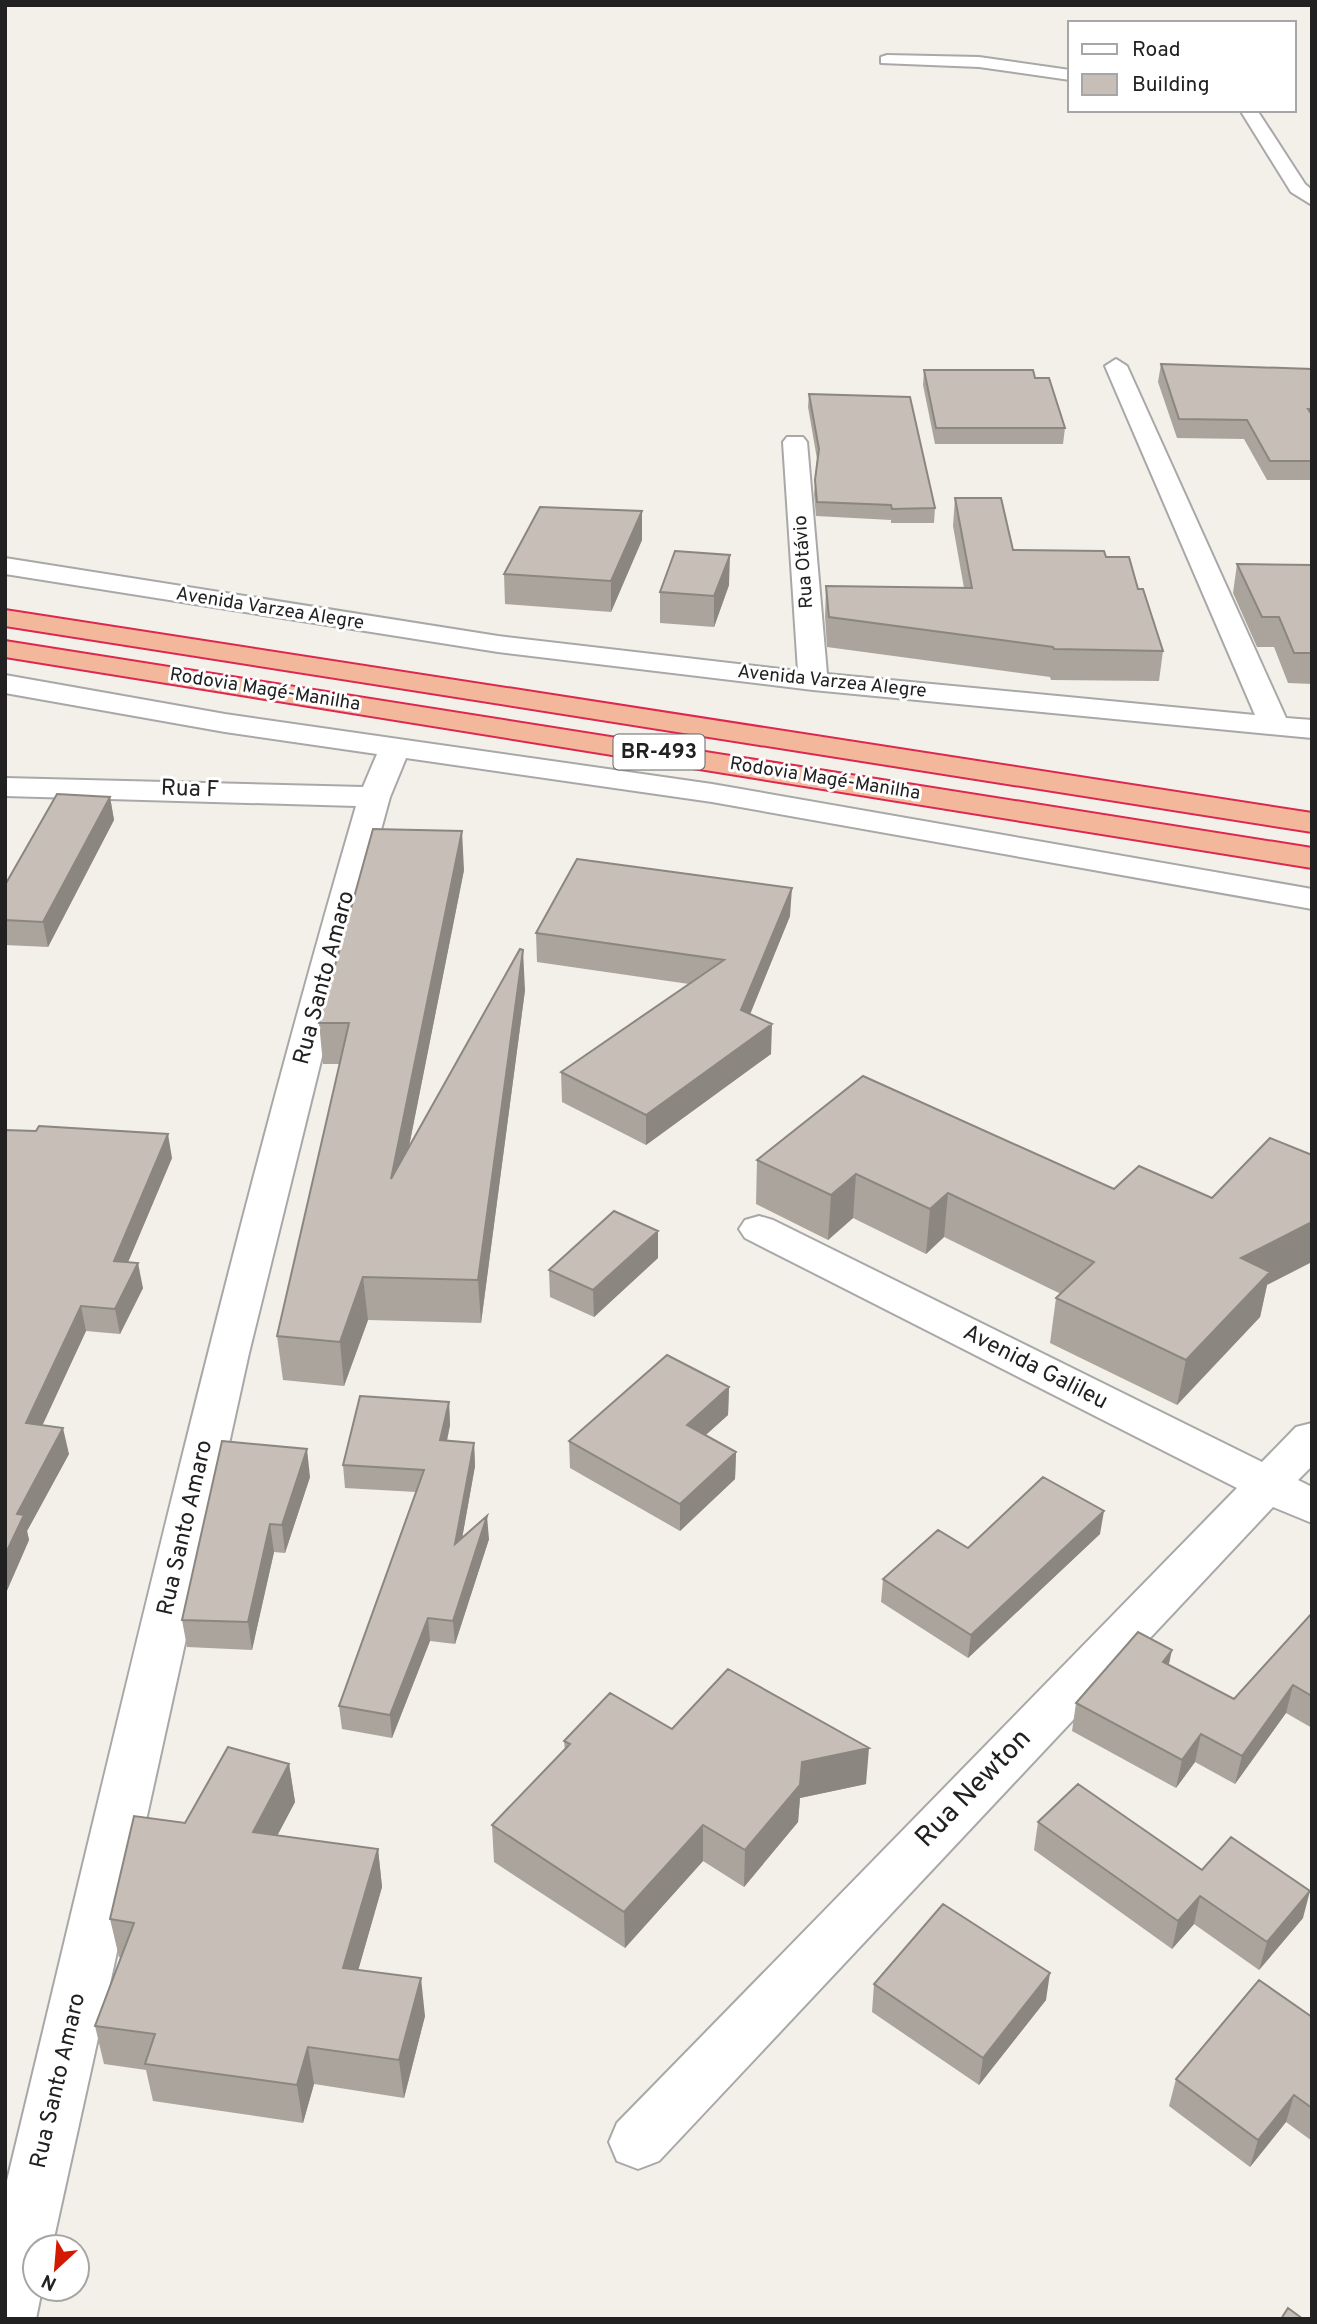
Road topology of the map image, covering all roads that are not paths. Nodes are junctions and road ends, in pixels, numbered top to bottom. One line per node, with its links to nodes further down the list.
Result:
1 (887, 60): 2 (street)
2 (1068, 75)
3 (1249, 112): 4 (street)
4 (1312, 199)
5 (1116, 366): 12 (street)
6 (795, 442): 10 (street, Rua Otávio)
7 (5, 566): 10 (street, Avenida Varzea Alegre)
8 (5, 618): 17 (highway, Rodovia Magé-Manilha / BR-493)
9 (5, 649): 18 (highway, Rodovia Magé-Manilha / BR-493)
10 (813, 681): 12 (street, Avenida Varzea Alegre)
11 (5, 684): 14 (street)
12 (1273, 724): 13 (street, Avenida Varzea Alegre)
13 (1312, 729)
14 (396, 746): 16 (street, Rua Santo Amaro); 19 (street)
15 (5, 786): 16 (street, Rua F)
16 (374, 797): 24 (street, Rua Santo Amaro)
17 (1312, 823)
18 (1312, 858)
19 (1312, 899)
20 (759, 1229): 22 (street, Avenida Galileu)
21 (1312, 1438): 22 (street, Rua Newton)
22 (1291, 1496): 23 (street, Rua Newton)
23 (638, 2142)
24 (5, 2318)

